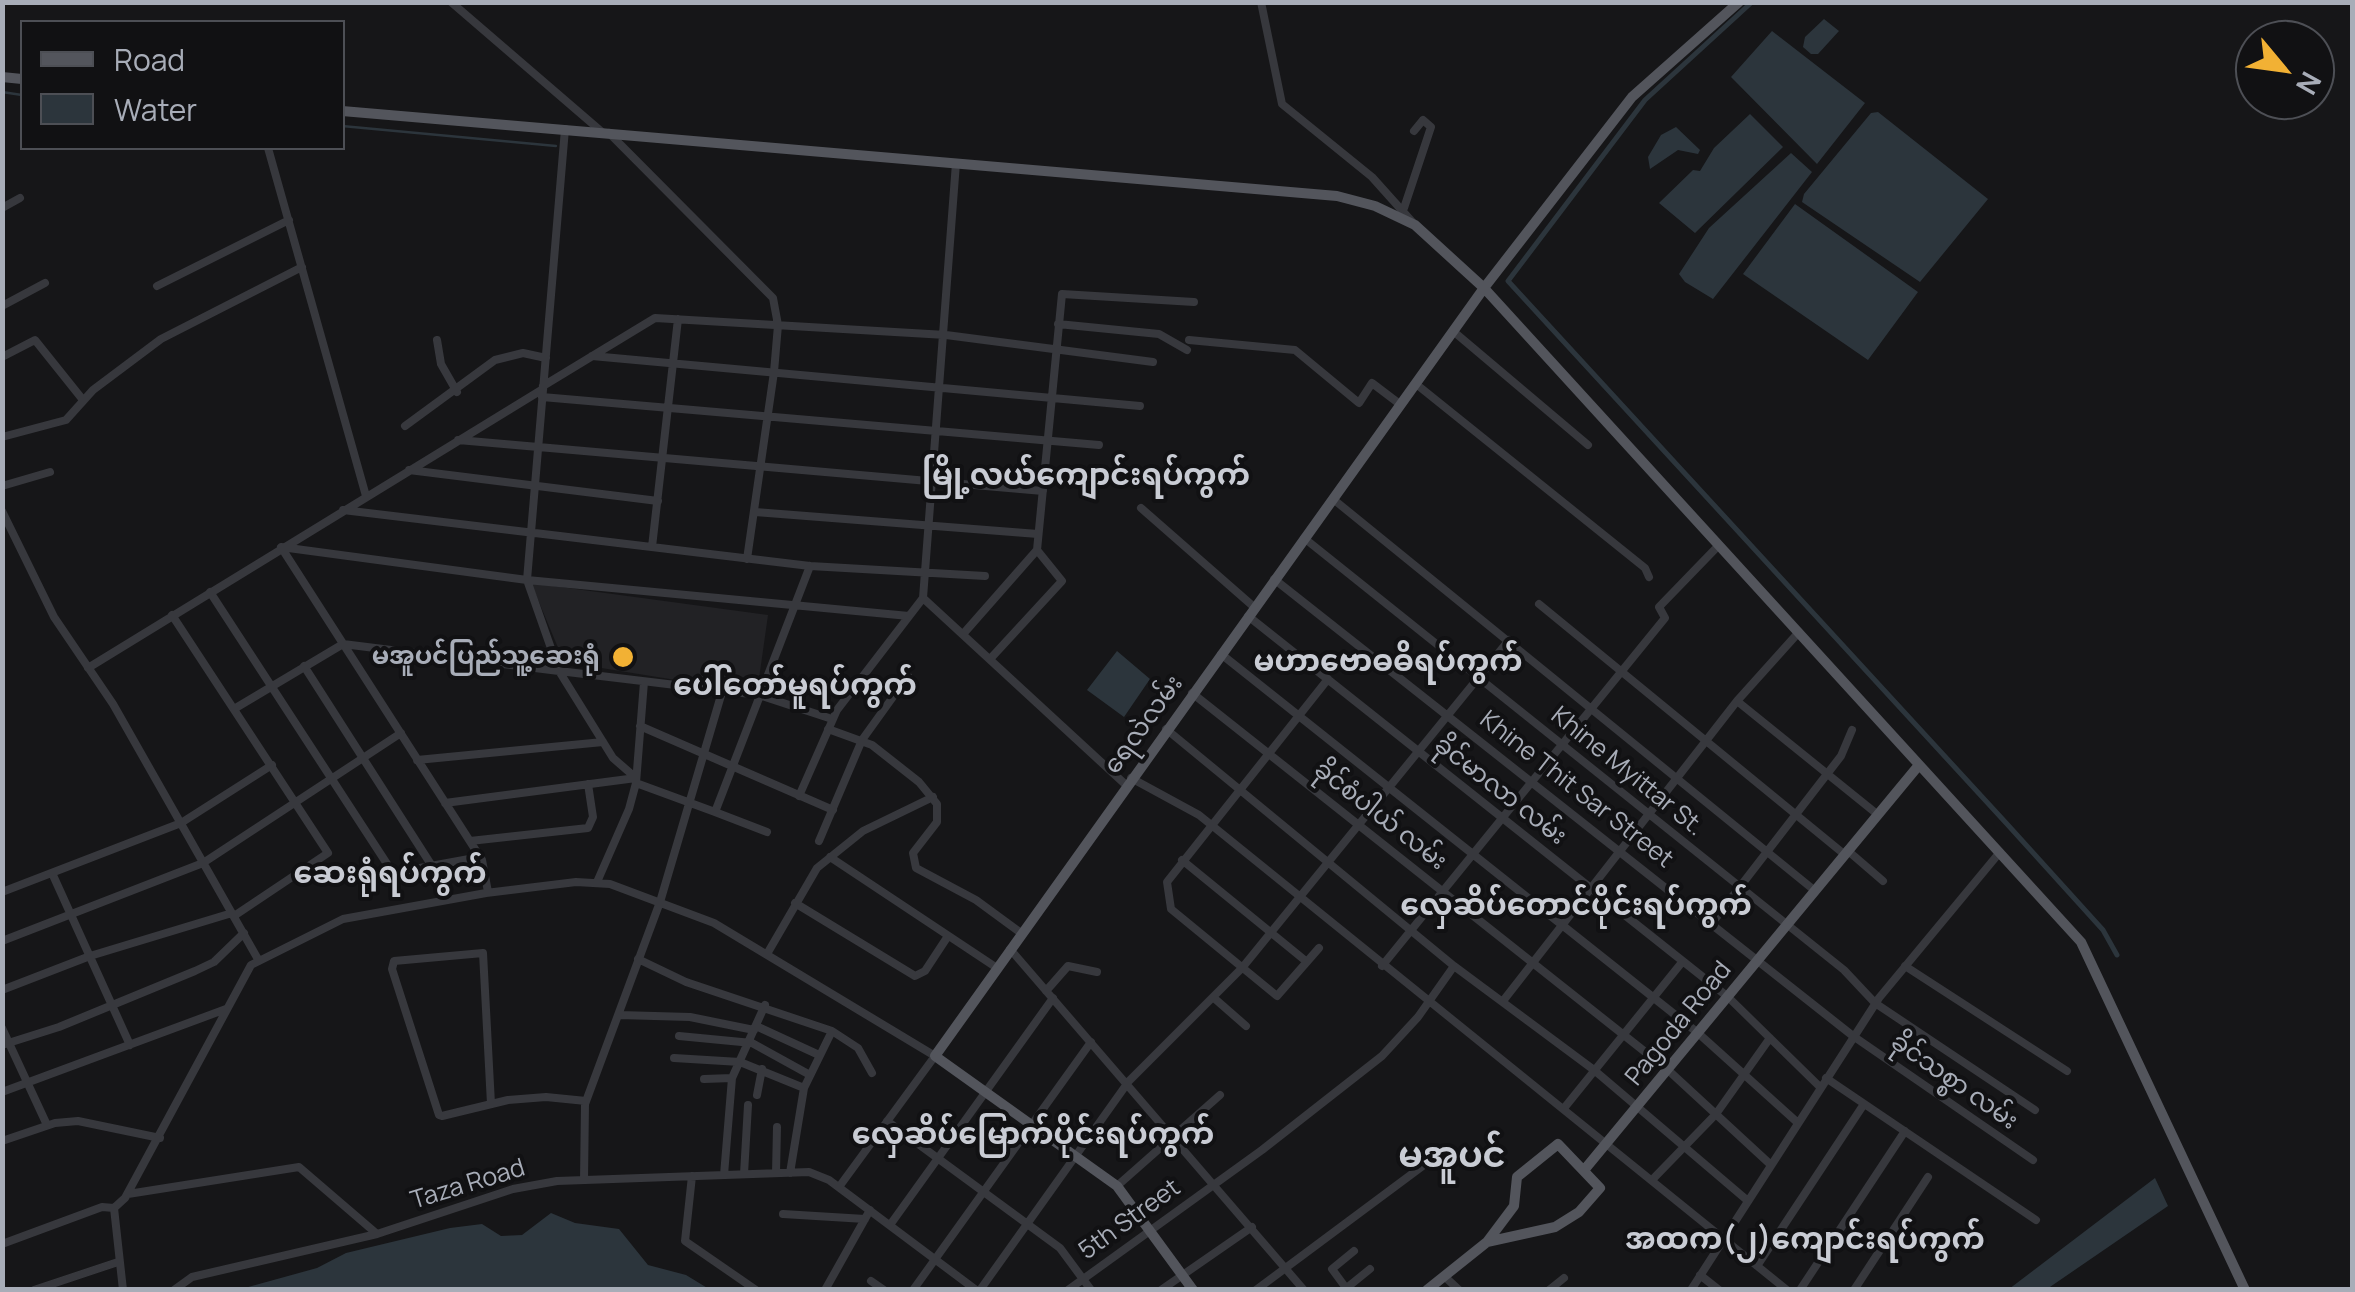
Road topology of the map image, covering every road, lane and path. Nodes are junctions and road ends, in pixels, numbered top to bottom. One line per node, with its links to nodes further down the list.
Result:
1 (452, 2): 7 (street)
2 (1261, 2): 12 (street)
3 (1739, 2): 17 (main road, ရေလဲလမ်း)
4 (345, 111): 5 (main road)
5 (565, 129): 7 (main road); 33 (street)
6 (1414, 130): 12 (street)
7 (606, 132): 9 (main road); 26 (street)
8 (269, 150): 13 (street)
9 (956, 164): 14 (main road); 28 (street)
10 (20, 198): 11 (street)
11 (2, 208)
12 (1404, 208): 14 (street)
13 (289, 220): 15 (street); 19 (street)
14 (1415, 225): 16 (main road)
15 (302, 268): 42 (street); 63 (street)
16 (1470, 274): 17 (main road); 20 (main road); 21 (main road)
17 (1493, 276): 20 (main road, ရေလဲလမ်း)
18 (45, 282): 23 (street)
19 (157, 286)
20 (1484, 288): 21 (main road, ရေလဲလမ်း); 74 (main road)
21 (1476, 299): 27 (main road, ရေလဲလမ်း)
22 (1194, 302): 25 (street)
23 (2, 306)
24 (678, 319): 26 (street); 31 (street); 35 (street)
25 (1058, 324): 30 (street); 43 (street)
26 (778, 326): 28 (street); 36 (street)
27 (1453, 331): 37 (main road, ရေလဲလမ်း); 53 (street)
28 (946, 336): 30 (street); 38 (street)
29 (436, 340): 40 (street)
30 (1055, 350): 34 (street); 41 (street)
31 (592, 356): 35 (street); 39 (street)
32 (2, 357): 42 (street)
33 (546, 358): 39 (street); 40 (street)
34 (1152, 362)
35 (673, 363): 36 (street); 45 (street)
36 (774, 372): 38 (street); 46 (street)
37 (1416, 384): 43 (main road, ရေလဲလမ်း); 82 (street)
38 (940, 388): 41 (street); 48 (street)
39 (543, 390): 45 (street); 50 (street); 54 (street)
40 (457, 392): 47 (street)
41 (1051, 395): 44 (street); 51 (street)
42 (83, 400): 49 (street)
43 (1400, 405): 64 (main road, ရေလဲလမ်း)
44 (1140, 406)
45 (668, 409): 46 (street); 55 (street)
46 (768, 418): 48 (street); 56 (street)
47 (405, 426)
48 (936, 434): 51 (street); 59 (street)
49 (2, 438)
50 (458, 440): 54 (street); 57 (street)
51 (1047, 442): 52 (street); 62 (street)
52 (1099, 445)
53 (1588, 445)
54 (538, 447): 55 (street); 61 (street)
55 (662, 458): 56 (street); 65 (street)
56 (762, 466): 59 (street); 69 (street)
57 (408, 470): 61 (street); 63 (street)
58 (50, 472): 60 (street)
59 (932, 481): 62 (street); 70 (street)
60 (2, 486)
61 (534, 488): 65 (street); 71 (street)
62 (1043, 491): 72 (street)
63 (366, 496): 68 (street)
64 (1333, 498): 73 (main road, ရေလဲလမ်း); 94 (street)
65 (658, 501): 75 (street)
66 (1141, 508): 89 (street, ခိုင်မာလာ လမ်း)
67 (2, 510): 99 (street)
68 (343, 510): 71 (street); 76 (street)
69 (755, 512): 70 (street); 78 (street)
70 (929, 527): 72 (street); 80 (street)
71 (530, 533): 75 (street); 84 (street)
72 (1038, 534): 77 (street)
73 (1304, 538): 83 (main road, ရေလဲလမ်း); 103 (street, Khine Myittar St.)
74 (1719, 545): 92 (main road); 101 (street)
75 (652, 547): 78 (street)
76 (281, 548): 84 (street); 85 (street); 95 (street)
77 (1037, 550): 93 (street); 97 (street)
78 (747, 558): 79 (street)
79 (810, 566): 80 (street); 88 (street)
80 (924, 572): 81 (street); 86 (street)
81 (985, 576)
82 (1649, 576)
83 (1274, 579): 89 (main road, ရေလဲလမ်း); 114 (street, Khine Thit Sar Street)
84 (526, 580): 88 (street); 100 (street)
85 (210, 592): 90 (street); 106 (street)
86 (923, 598): 91 (street); 93 (street)
87 (1539, 604): 101 (street)
88 (796, 608): 91 (street); 109 (street)
89 (1251, 611): 96 (main road, ရေလဲလမ်း); 104 (street, ခိုင်မာလာ လမ်း)
90 (172, 615): 99 (street); 112 (street)
91 (908, 616): 115 (street)
92 (1799, 632): 110 (street); 131 (main road)
93 (964, 633): 97 (street)
94 (1509, 640): 103 (street); 111 (street)
95 (343, 644): 98 (street); 100 (street); 120 (street)
96 (1220, 654): 108 (main road, ရေလဲလမ်း); 113 (street)
97 (992, 658): 138 (street)
98 (304, 666): 106 (street); 128 (street)
99 (88, 668): 153 (street)
100 (559, 671): 105 (street); 122 (street)
101 (1621, 672): 111 (street); 123 (street)
102 (908, 676): 121 (street)
103 (1478, 676): 114 (street); 124 (street, Khine Myittar St.)
104 (1328, 679): 113 (street); 126 (street, ခိုင်မာလာ လမ်း)
105 (644, 682): 107 (street); 116 (street)
106 (270, 685): 112 (street); 136 (street)
107 (722, 692): 109 (street); 127 (street)
108 (1192, 692): 118 (main road, ရေလဲလမ်း); 125 (street, ခိုင်စံပါယ် လမ်း)
109 (759, 695): 115 (street); 132 (street)
110 (1737, 701): 123 (street); 133 (street)
111 (1592, 708): 124 (street); 134 (street)
112 (234, 709): 130 (street)
113 (1298, 715): 125 (street); 141 (street)
114 (1446, 715): 126 (street); 135 (street, Khine Thit Sar Street)
115 (832, 719): 117 (street)
116 (640, 726): 127 (street); 137 (street)
117 (828, 729): 121 (street); 142 (street)
118 (1166, 729): 138 (main road, ရေလဲလမ်း); 140 (street)
119 (1852, 730): 133 (street)
120 (400, 734): 128 (street); 129 (street)
121 (862, 740): 143 (street); 147 (street)
122 (603, 742): 129 (street); 137 (street)
123 (1706, 742): 134 (street); 149 (street)
124 (1562, 746): 135 (street); 151 (street, Khine Myittar St.)
125 (1268, 752): 140 (street); 155 (street, ခိုင်စံပါယ် လမ်း)
126 (1420, 752): 141 (street); 152 (street, ခိုင်မာလာ လမ်း)
127 (703, 757): 132 (street); 146 (street)
128 (362, 758): 136 (street); 169 (street)
129 (418, 760): 145 (street)
130 (272, 764): 144 (street); 153 (street)
131 (1919, 765): 150 (main road, Pagoda Road); 162 (main road)
132 (731, 768): 142 (street); 148 (street)
133 (1826, 772): 149 (street); 150 (street)
134 (1677, 778): 151 (street); 160 (street)
135 (1533, 779): 152 (street); 159 (street, Khine Thit Sar Street)
136 (331, 781): 144 (street); 169 (street)
137 (636, 781): 139 (street); 146 (street); 172 (street)
138 (1128, 782): 154 (street); 190 (main road, ရေလဲလမ်း)
139 (588, 784): 145 (street); 158 (street)
140 (1239, 788): 154 (street); 167 (street)
141 (1390, 788): 155 (street); 163 (street)
142 (799, 796): 147 (street)
143 (932, 797): 165 (street); 190 (street)
144 (296, 801): 168 (street); 183 (street)
145 (445, 803): 158 (street)
146 (689, 803): 148 (street); 180 (street)
147 (833, 810): 157 (street)
148 (715, 812): 156 (street)
149 (1795, 812): 160 (street); 161 (street)
150 (1878, 814): 161 (main road, Pagoda Road)
151 (1648, 817): 159 (street); 173 (street, Khine Myittar St.)
152 (1502, 818): 163 (street); 174 (street, ခိုင်မာလာ လမ်း)
153 (181, 823): 168 (street); 170 (street)
154 (1210, 824): 166 (street); 179 (street)
155 (1358, 824): 167 (street); 175 (street, ခိုင်စံပါယ် လမ်း)
156 (768, 832)
157 (819, 841)
158 (470, 842): 164 (street)
159 (1622, 851): 174 (street); 184 (street, Khine Thit Sar Street)
160 (1766, 851): 173 (street); 176 (street)
161 (1846, 852): 171 (street); 176 (main road, Pagoda Road)
162 (2000, 852): 205 (street); 341 (main road)
163 (1472, 854): 175 (street); 186 (street)
164 (480, 857): 169 (street); 178 (street)
165 (830, 857): 181 (street); 191 (street)
166 (1182, 860): 189 (street); 207 (street)
167 (1329, 862): 179 (street); 187 (street)
168 (203, 864): 182 (street); 183 (street)
169 (432, 866)
170 (52, 872): 177 (street); 182 (street)
171 (1884, 881)
172 (597, 882): 178 (street); 180 (street)
173 (1738, 888): 184 (street); 185 (street, Khine Myittar St.)
174 (1592, 889): 186 (street); 200 (street, ခိုင်မာလာ လမ်း)
175 (1442, 890): 187 (street); 202 (street, ခိုင်စံပါယ် လမ်း)
176 (1814, 890): 185 (main road, Pagoda Road)
177 (2, 892)
178 (488, 892): 199 (street)
179 (1299, 898): 189 (street); 203 (street)
180 (660, 902): 195 (street); 197 (street)
181 (795, 903): 191 (street); 195 (street)
182 (71, 914): 192 (street); 196 (street)
183 (233, 914): 188 (street); 196 (street)
184 (1712, 924): 198 (street, Khine Thit Sar Street)
185 (1785, 924): 198 (main road, Pagoda Road); 217 (street, Khine Myittar St.)
186 (1563, 926): 202 (street); 213 (street)
187 (1410, 929): 203 (street); 204 (street)
188 (244, 933): 199 (street); 214 (street)
189 (1270, 933): 201 (street); 207 (street)
190 (1021, 934): 194 (main road, ရေလဲလမ်း)
191 (948, 936): 206 (street)
192 (2, 941)
193 (1319, 948): 201 (street)
194 (1010, 949): 206 (main road, ရေလဲလမ်း); 210 (street)
195 (767, 954): 235 (street)
196 (90, 956): 209 (street); 214 (street)
197 (638, 959): 218 (street); 220 (street)
198 (1757, 960): 211 (main road, Pagoda Road); 228 (street, ခိုင်သစ္စာ လမ်း)
199 (259, 961): 219 (street)
200 (1683, 961): 211 (street, ခိုင်မာလာ လမ်း); 213 (street)
201 (1307, 962): 207 (street)
202 (1534, 963): 216 (street); 226 (street, ခိုင်စံပါယ် လမ်း)
203 (1382, 966): 215 (street)
204 (1454, 966): 215 (street, 5th Street); 216 (street)
205 (1905, 966): 217 (street); 241 (street)
206 (997, 968): 235 (main road, ရေလဲလမ်း)
207 (1242, 968): 212 (street)
208 (1098, 972): 210 (street)
209 (2, 990)
210 (1050, 994): 230 (street); 252 (street)
211 (1728, 997): 225 (main road, Pagoda Road); 229 (street, ခိုင်မာလာ လမ်း)
212 (1214, 998): 221 (street); 247 (street)
213 (1654, 998): 225 (street); 226 (street)
214 (110, 1002): 232 (street); 233 (street)
215 (1429, 1002): 259 (street); 288 (street, 5th Street)
216 (1503, 1002): 239 (street)
217 (1876, 1003): 228 (street); 261 (street, Khine Myittar St.)
218 (765, 1006): 223 (street); 224 (street)
219 (226, 1009): 233 (street); 270 (street)
220 (619, 1015): 223 (street); 255 (street)
221 (1246, 1026)
222 (2, 1028): 232 (street)
223 (755, 1028): 231 (street); 234 (street)
224 (832, 1031): 234 (street); 242 (street)
225 (1698, 1033): 240 (main road, Pagoda Road); 244 (street)
226 (1623, 1034): 239 (street); 240 (street, ခိုင်စံပါယ် လမ်း)
227 (679, 1036): 231 (street)
228 (1853, 1036): 249 (street); 277 (street, ခိုင်သစ္စာ လမ်း)
229 (1770, 1038): 244 (street); 249 (street, ခိုင်မာလာ လမ်း)
230 (1091, 1042): 247 (street); 265 (street)
231 (748, 1043): 237 (street); 243 (street)
232 (6, 1044): 248 (street)
233 (130, 1045): 248 (street)
234 (819, 1055): 243 (street)
235 (935, 1056): 252 (main road); 263 (street, ရေလဲလမ်း)
236 (674, 1058): 237 (street)
237 (740, 1062): 238 (street); 245 (street)
238 (762, 1069): 250 (street); 253 (street)
239 (1594, 1070): 259 (street); 260 (street)
240 (1668, 1070): 260 (main road, Pagoda Road); 262 (street, ခိုင်စံပါယ် လမ်း)
241 (2067, 1072)
242 (872, 1073)
243 (810, 1075): 250 (street)
244 (1746, 1076): 262 (street); 264 (street)
245 (732, 1078): 246 (street); 283 (street)
246 (704, 1079)
247 (1129, 1082): 269 (street); 274 (street)
248 (28, 1083): 251 (street); 266 (street)
249 (1823, 1083): 258 (street, ခိုင်မာလာ လမ်း); 264 (street)
250 (804, 1088): 281 (street)
251 (2, 1092)
252 (985, 1092): 265 (main road); 275 (street)
253 (757, 1096)
254 (1220, 1096): 269 (street)
255 (586, 1101): 256 (street); 286 (street)
256 (492, 1104): 256 (street)
257 (748, 1104): 282 (street)
258 (1864, 1104): 268 (street, ခိုင်မာလာ လမ်း); 309 (street)
259 (1565, 1107): 272 (street)
260 (1638, 1107): 272 (main road, Pagoda Road); 273 (street)
261 (2035, 1110)
262 (1716, 1114): 273 (street); 278 (street, ခိုင်စံပါယ် လမ်း)
263 (887, 1121): 275 (street); 290 (street, ရေလဲလမ်း)
264 (1798, 1122): 278 (street)
265 (1029, 1123): 274 (main road); 291 (street)
266 (46, 1125): 270 (street); 271 (street)
267 (777, 1128): 280 (street)
268 (1905, 1131): 297 (street, ခိုင်မာလာ လမ်း); 339 (street)
269 (1174, 1136): 288 (street); 289 (street)
270 (160, 1138): 292 (street)
271 (2, 1141)
272 (1608, 1142): 279 (main road, Pagoda Road); 287 (street)
273 (1683, 1146): 287 (street); 293 (street)
274 (1074, 1156): 289 (main road); 298 (street)
275 (938, 1158): 291 (street); 299 (street)
276 (1432, 1159): 310 (street)
277 (2032, 1160)
278 (1771, 1165): 293 (street)
279 (1584, 1169): 304 (main road); 304 (main road)
280 (776, 1173): 281 (street, Taza Road); 282 (street, Taza Road)
281 (790, 1173): 290 (street, Taza Road)
282 (744, 1174): 283 (street, Taza Road)
283 (724, 1175): 284 (street, Taza Road)
284 (692, 1176): 286 (street, Taza Road); 322 (street)
285 (1928, 1177): 340 (street)
286 (584, 1180): 302 (street, Taza Road)
287 (1652, 1180): 303 (street)
288 (1216, 1184): 300 (street); 301 (street, 5th Street)
289 (1116, 1186): 301 (main road)
290 (839, 1188): 296 (street, Taza Road)
291 (981, 1190): 298 (street); 307 (street)
292 (127, 1194): 294 (street); 302 (street)
293 (1748, 1201): 303 (street)
294 (114, 1208): 305 (street); 308 (street)
295 (783, 1214): 296 (street)
296 (868, 1215): 299 (street, Taza Road); 323 (street)
297 (2036, 1220)
298 (1027, 1223): 315 (street); 326 (street)
299 (890, 1226): 307 (street, Taza Road)
300 (1252, 1227): 310 (street); 312 (street)
301 (1151, 1231): 312 (main road); 315 (street, 5th Street)
302 (376, 1234): 321 (street, Taza Road)
303 (1723, 1239): 309 (street); 313 (street)
304 (1487, 1242): 314 (main road)
305 (2, 1244)
306 (1354, 1251): 318 (street)
307 (935, 1258): 325 (street); 326 (street, Taza Road)
308 (118, 1262): 319 (street); 320 (street)
309 (1757, 1266): 338 (street)
310 (1287, 1268): 331 (street); 332 (street)
311 (1370, 1269): 318 (street)
312 (1182, 1274): 329 (street); 330 (main road)
313 (1700, 1275): 336 (street); 337 (street)
314 (1444, 1276): 333 (main road); 334 (street)
315 (1083, 1278): 327 (street, 5th Street); 328 (street)
316 (1564, 1278): 335 (street)
317 (870, 1280): 324 (street)
318 (1345, 1289)
319 (34, 1290)
320 (123, 1290)
321 (174, 1290)
322 (756, 1290)
323 (825, 1290)
324 (884, 1290)
325 (913, 1290)
326 (978, 1290)
327 (1068, 1290)
328 (1091, 1290)
329 (1161, 1290)
330 (1193, 1290)
331 (1256, 1290)
332 (1304, 1290)
333 (1426, 1290)
334 (1458, 1290)
335 (1549, 1290)
336 (1691, 1290)
337 (1719, 1290)
338 (1787, 1290)
339 (1800, 1290)
340 (1854, 1290)
341 (2245, 1290)

